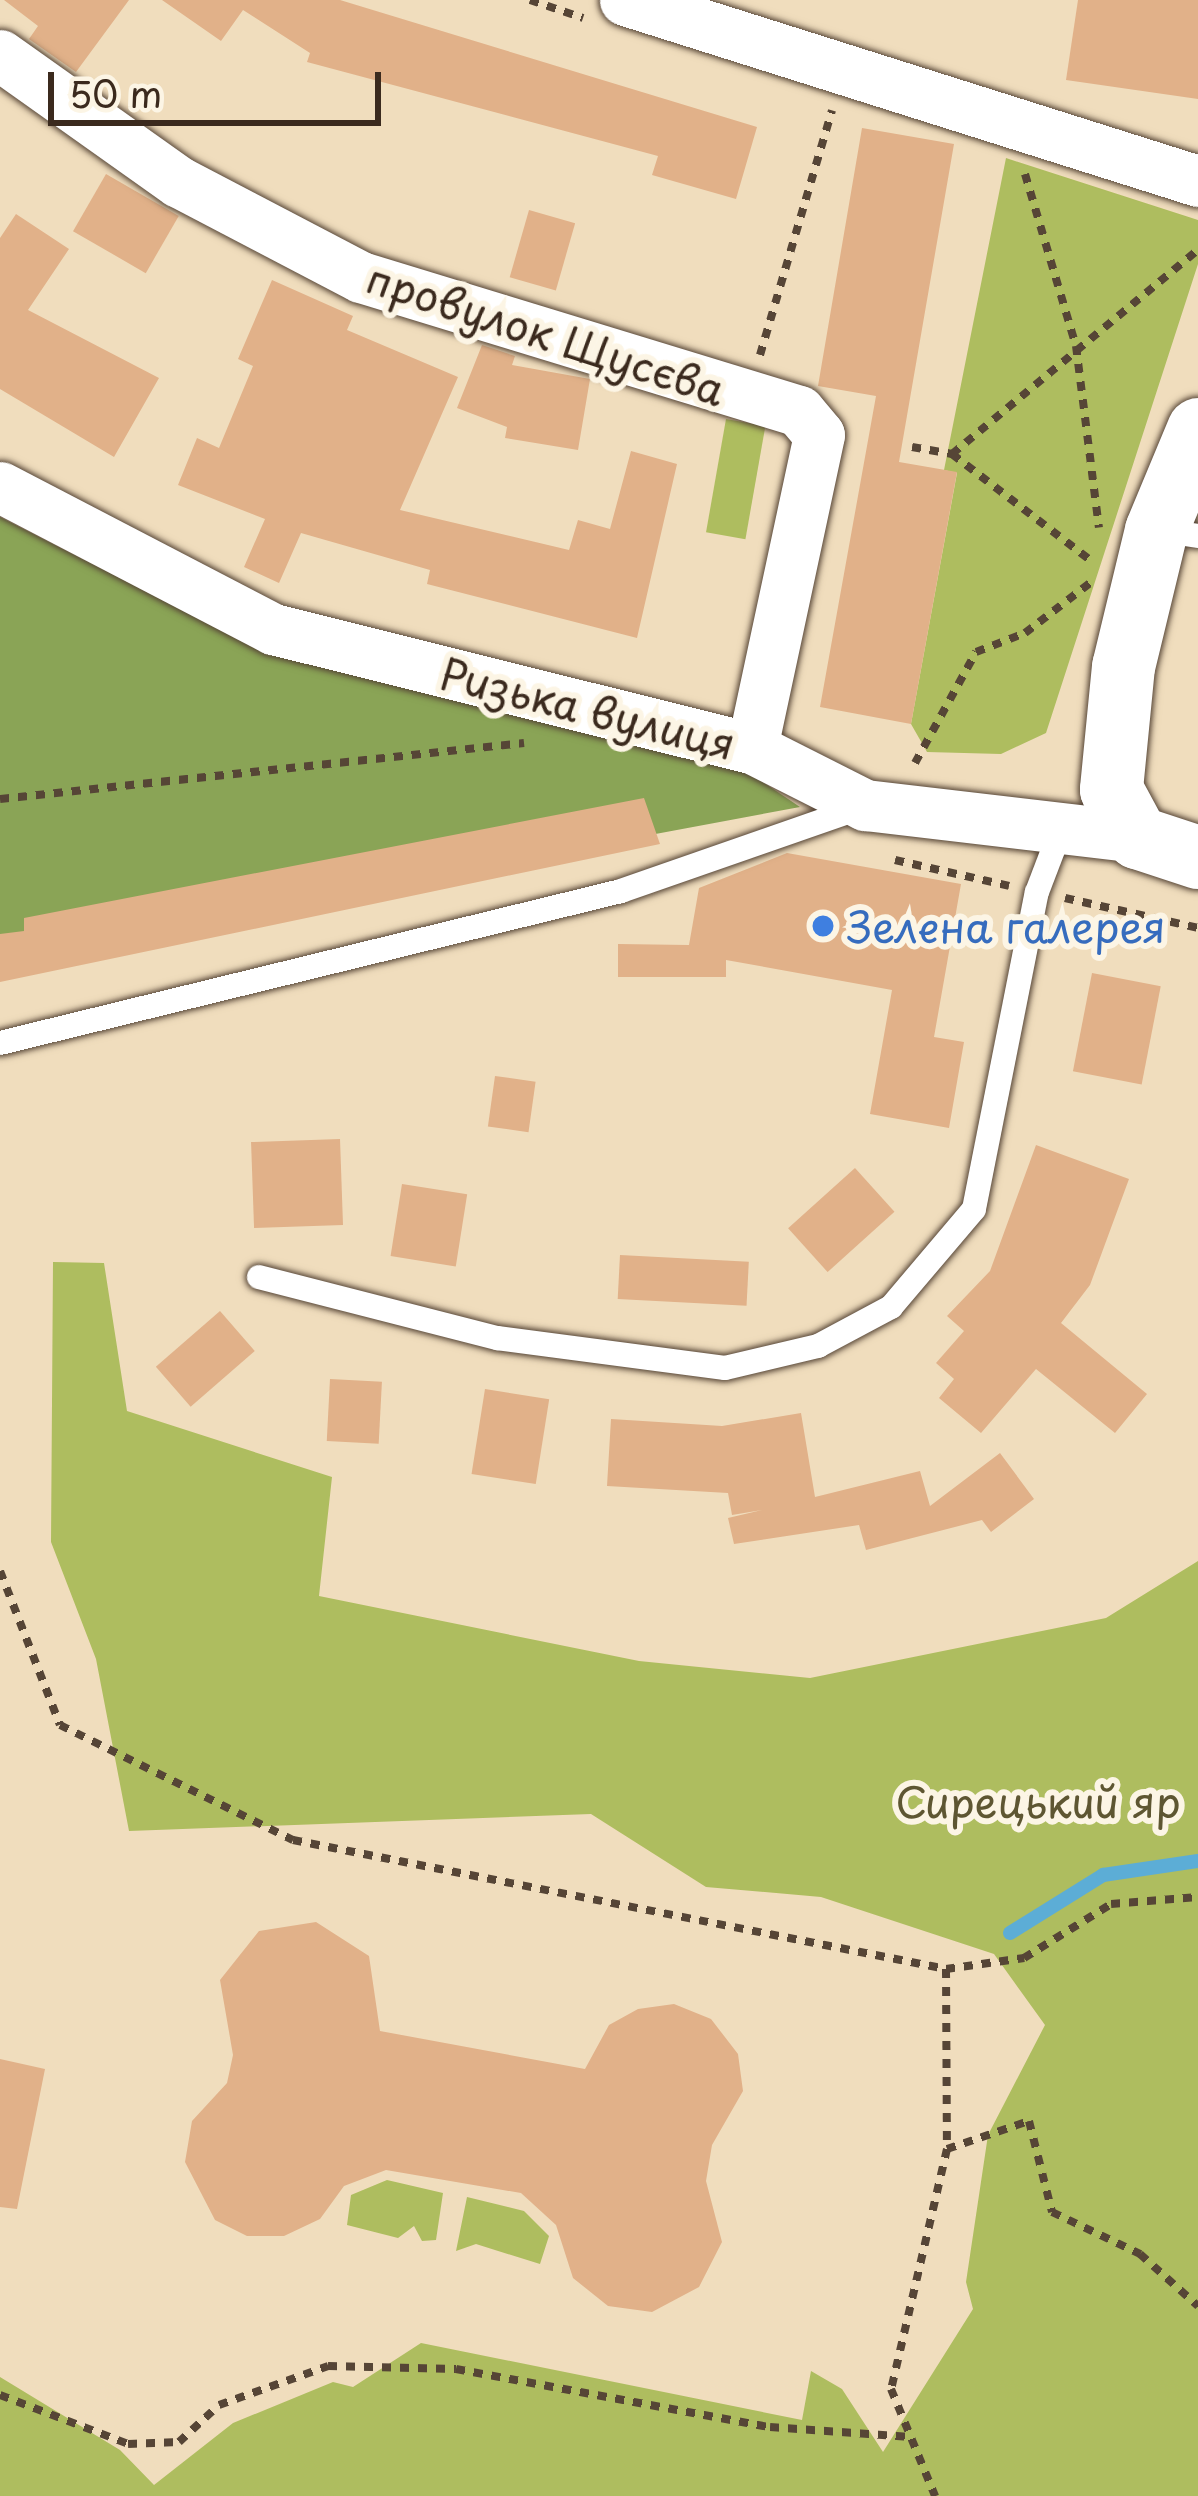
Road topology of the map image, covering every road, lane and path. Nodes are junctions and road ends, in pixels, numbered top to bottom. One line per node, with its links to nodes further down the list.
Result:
1 (625, 0): 2 (street)
2 (716, 14): 6 (street)
3 (0, 55): 9 (street, провулок Щусєва)
4 (836, 97): 9 (path)
5 (1020, 157): 8 (path)
6 (1198, 181)
7 (1198, 250): 8 (path)
8 (1076, 346): 12 (path); 15 (path)
9 (747, 396): 17 (street, провулок Щусєва)
10 (1198, 429): 14 (street)
11 (912, 448): 12 (path)
12 (952, 454): 15 (path)
13 (0, 487): 17 (street, Ризька вулиця)
14 (1177, 533): 22 (street)
15 (1105, 571): 18 (path)
16 (547, 741): 19 (path)
17 (752, 748): 20 (street, Ризька вулиця)
18 (910, 772)
19 (0, 799)
20 (865, 805): 21 (street, Ризька вулиця); 26 (lane)
21 (1061, 829): 22 (street, Ризька вулиця); 24 (lane)
22 (1137, 837): 23 (street, Ризька вулиця)
23 (1198, 857)
24 (1037, 892): 25 (path); 27 (lane)
25 (1198, 928)
26 (0, 1043)
27 (259, 1276)
28 (0, 1571): 30 (path)
29 (1198, 1897): 30 (path)
30 (946, 1969): 31 (path)
31 (946, 2149): 32 (path); 34 (path)
32 (1198, 2306)
33 (0, 2396): 34 (path)
34 (911, 2437): 35 (path)
35 (935, 2496)

